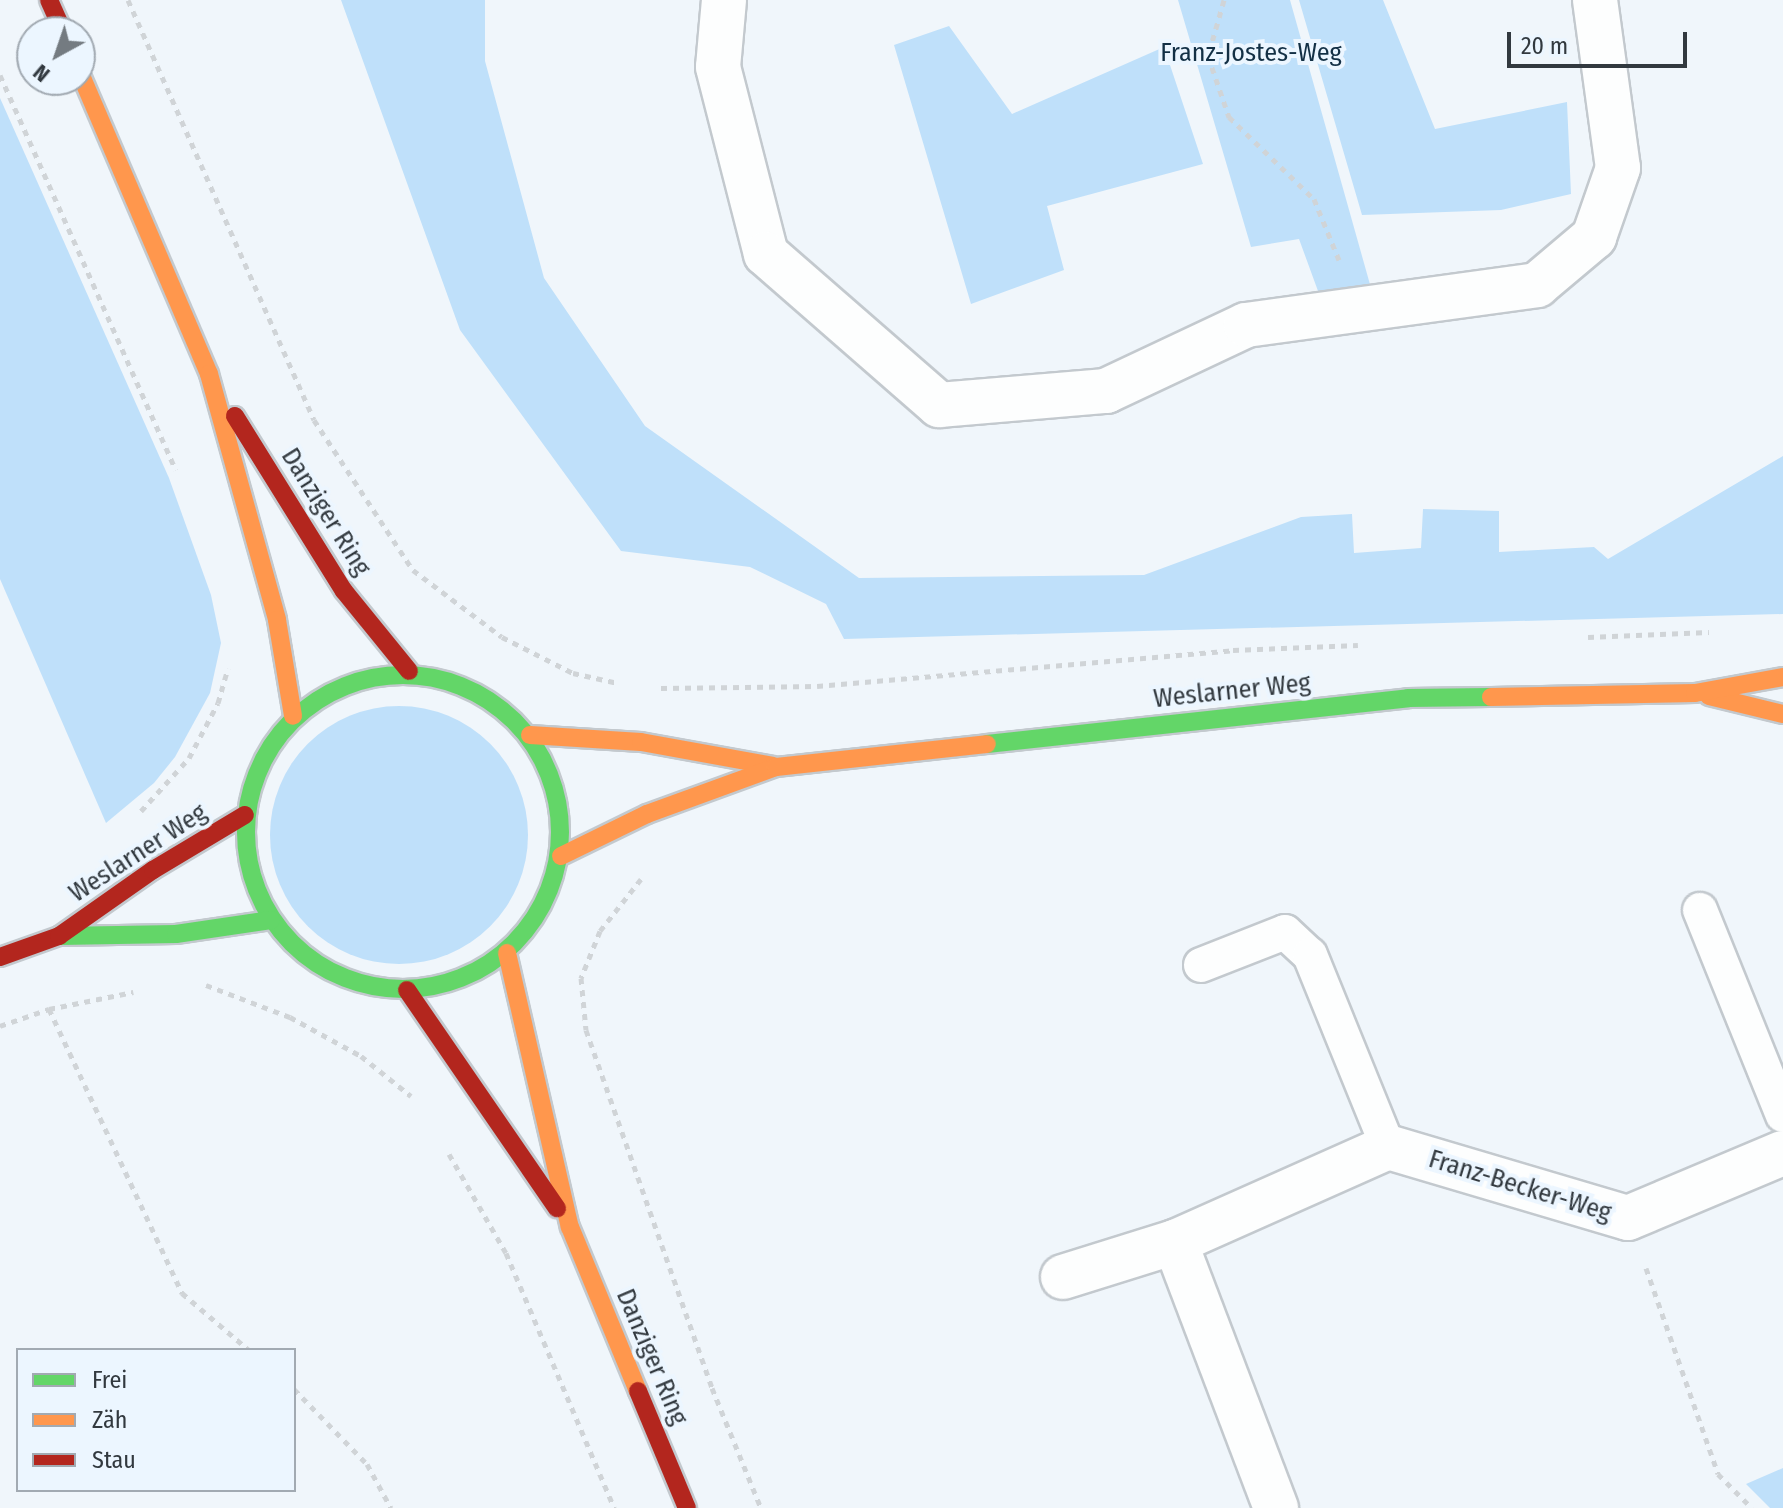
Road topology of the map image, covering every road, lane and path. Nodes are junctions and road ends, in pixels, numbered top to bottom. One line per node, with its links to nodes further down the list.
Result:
1 (128, 0): 10 (path)
2 (724, 0): 7 (street)
3 (1224, 0): 7 (path)
4 (1595, 0): 7 (street)
5 (0, 75): 9 (path)
6 (90, 96): 8 (main road, Danziger Ring)
7 (1359, 310)
8 (209, 374): 14 (main road, Danziger Ring); 19 (main road, Danziger Ring)
9 (178, 474)
10 (413, 570)
11 (1711, 632): 12 (path)
12 (1584, 637)
13 (1360, 645): 16 (path)
14 (409, 671): 19 (main road); 20 (main road)
15 (1783, 677): 17 (main road, Weslarner Weg)
16 (651, 688)
17 (1695, 693): 18 (main road, Weslarner Weg); 21 (main road, Weslarner Weg)
18 (1783, 714)
19 (293, 716): 22 (main road)
20 (530, 735): 21 (main road, Weslarner Weg); 23 (main road)
21 (776, 767): 23 (main road, Weslarner Weg)
22 (245, 815): 25 (main road); 26 (main road, Weslarner Weg)
23 (561, 856): 27 (main road)
24 (1700, 910): 35 (lane)
25 (271, 920): 26 (main road, Weslarner Weg); 31 (main road)
26 (59, 936): 28 (main road, Weslarner Weg)
27 (507, 953): 31 (main road); 40 (main road, Danziger Ring)
28 (0, 957)
29 (1201, 965): 36 (lane)
30 (150, 989): 32 (path)
31 (407, 990): 40 (main road, Danziger Ring)
32 (49, 1009): 33 (path); 43 (path)
33 (0, 1026)
34 (586, 1030): 48 (path)
35 (1783, 1115)
36 (1388, 1147): 39 (street, Franz-Becker-Weg); 41 (street)
37 (448, 1152): 46 (path)
38 (1783, 1153): 39 (street, Franz-Becker-Weg)
39 (1628, 1218): 50 (path)
40 (570, 1227): 47 (main road, Danziger Ring)
41 (1175, 1242): 42 (street); 49 (street)
42 (1063, 1277)
43 (247, 1348)
44 (296, 1391): 45 (path)
45 (391, 1508)
46 (614, 1508)
47 (687, 1508)
48 (761, 1508)
49 (1276, 1508)
50 (1752, 1508)

